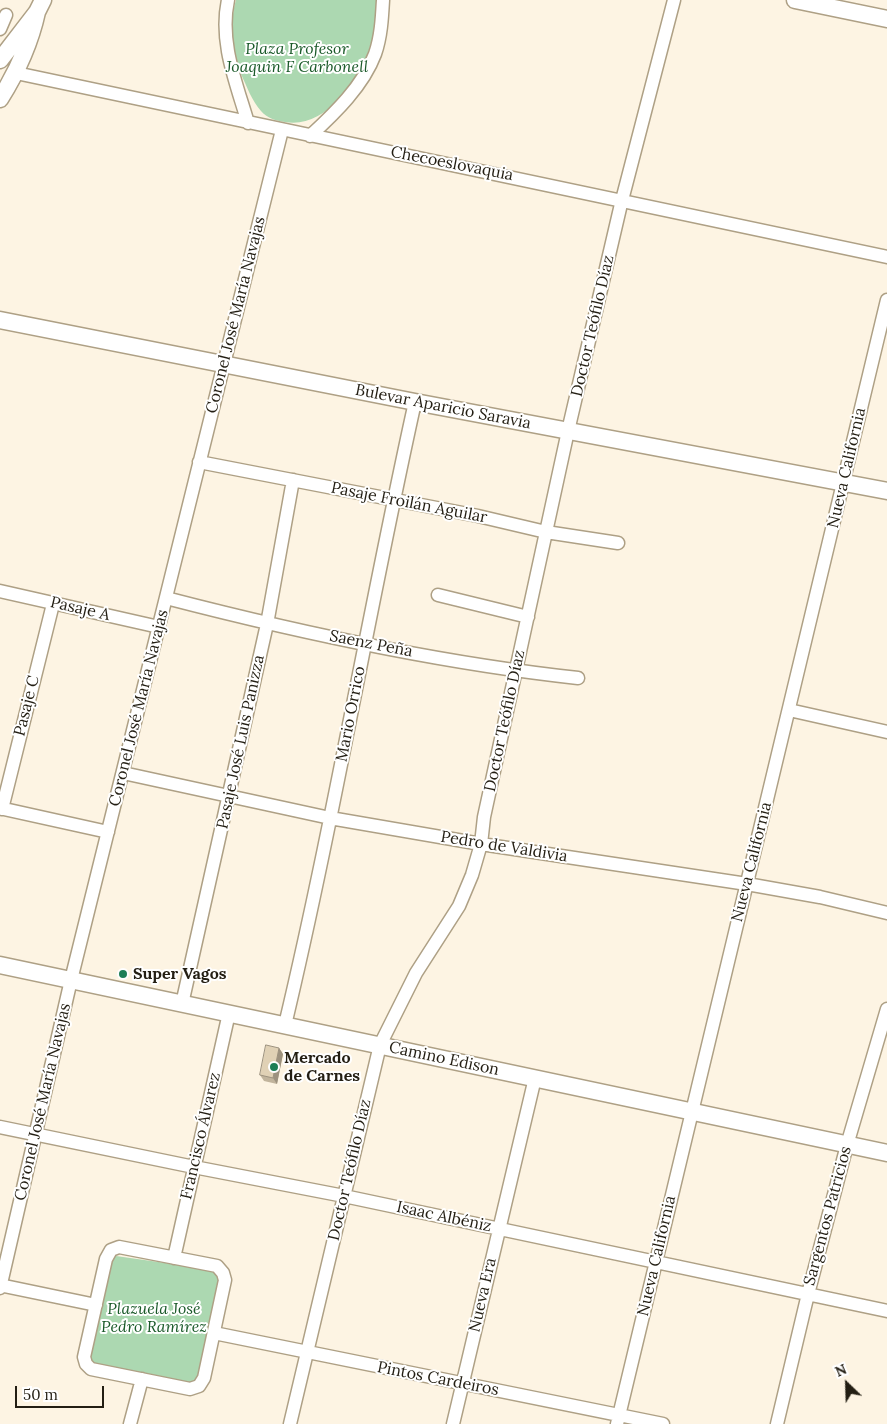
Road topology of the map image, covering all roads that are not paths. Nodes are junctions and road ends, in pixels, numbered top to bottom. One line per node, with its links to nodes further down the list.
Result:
1 (228, 0): 12 (street)
2 (383, 0): 14 (street)
3 (674, 0): 15 (street, Doctor Teófilo Díaz)
4 (795, 0): 7 (street)
5 (40, 6): 9 (street); 10 (street)
6 (6, 15): 8 (street)
7 (887, 19)
8 (0, 29)
9 (0, 60)
10 (16, 73): 11 (street); 12 (street, Checoeslovaquia)
11 (0, 99)
12 (248, 122): 13 (street, Checoeslovaquia)
13 (282, 130): 14 (street, Checoeslovaquia); 19 (street, Coronel José María Navajas)
14 (310, 136): 15 (street, Checoeslovaquia)
15 (624, 199): 16 (street, Checoeslovaquia); 21 (street, Doctor Teófilo Díaz)
16 (887, 257)
17 (887, 300): 24 (street, Nueva California)
18 (0, 320): 19 (street, Bulevar Aparicio Saravia)
19 (225, 365): 20 (street, Bulevar Aparicio Saravia); 22 (street, Coronel José María Navajas)
20 (415, 402): 21 (street, Bulevar Aparicio Saravia); 26 (street, Mario Orrico)
21 (568, 431): 24 (street, Bulevar Aparicio Saravia); 27 (street, Doctor Teófilo Díaz)
22 (199, 462): 23 (street, Pasaje Froilán Aguilar); 31 (street, Coronel José María Navajas)
23 (293, 480): 26 (street, Pasaje Froilán Aguilar); 34 (street, Pasaje José Luis Panizza)
24 (843, 482): 25 (street, Bulevar Aparicio Saravia); 39 (street, Nueva California)
25 (887, 491)
26 (394, 500): 27 (street, Pasaje Froilán Aguilar); 36 (street, Mario Orrico)
27 (546, 532): 28 (street, Pasaje Froilán Aguilar); 33 (street, Doctor Teófilo Díaz)
28 (618, 543)
29 (0, 592): 32 (street, Pasaje A)
30 (438, 595): 33 (street)
31 (166, 598): 34 (street, Saenz Peña); 35 (street, Coronel José María Navajas)
32 (53, 604): 35 (street, Pasaje A); 43 (street, Pasaje C)
33 (528, 617): 37 (street, Doctor Teófilo Díaz)
34 (267, 624): 36 (street, Saenz Peña); 42 (street, Pasaje José Luis Panizza)
35 (159, 627): 41 (street, Coronel José María Navajas)
36 (365, 644): 37 (street, Saenz Peña); 44 (street, Mario Orrico)
37 (516, 672): 38 (street, Saenz Peña); 46 (street, Doctor Teófilo Díaz)
38 (578, 678)
39 (789, 710): 40 (street); 47 (street, Nueva California)
40 (887, 732)
41 (123, 773): 42 (street, Pedro de Valdivia); 45 (street, Coronel José María Navajas)
42 (230, 796): 44 (street, Pedro de Valdivia); 51 (street, Pasaje José Luis Panizza)
43 (1, 809): 45 (street)
44 (330, 818): 46 (street, Pedro de Valdivia); 54 (street, Mario Orrico)
45 (108, 832): 50 (street, Coronel José María Navajas)
46 (481, 844): 47 (street, Pedro de Valdivia); 55 (street, Doctor Teófilo Díaz)
47 (746, 884): 48 (street, Pedro de Valdivia); 57 (street, Nueva California)
48 (887, 913)
49 (0, 965): 50 (street, Camino Edison)
50 (71, 980): 51 (street, Camino Edison); 59 (street, Coronel José María Navajas)
51 (182, 1004): 53 (street, Camino Edison)
52 (887, 1009): 60 (street, Sargentos Patricios)
53 (229, 1013): 54 (street, Camino Edison); 62 (street, Francisco Álvarez)
54 (284, 1025): 55 (street, Camino Edison)
55 (380, 1045): 56 (street, Camino Edison); 63 (street, Doctor Teófilo Díaz)
56 (535, 1078): 57 (street, Camino Edison); 64 (street, Nueva Era)
57 (692, 1112): 60 (street, Camino Edison); 66 (street, Nueva California)
58 (0, 1127): 59 (street, Isaac Albéniz)
59 (36, 1134): 62 (street, Isaac Albéniz); 67 (street, Coronel José María Navajas)
60 (847, 1145): 61 (street, Camino Edison); 68 (street, Sargentos Patricios)
61 (887, 1153)
62 (194, 1168): 63 (street, Isaac Albéniz); 65 (street, Francisco Álvarez)
63 (344, 1196): 64 (street, Isaac Albéniz); 72 (street, Doctor Teófilo Díaz)
64 (499, 1229): 66 (street, Isaac Albéniz); 74 (street, Nueva Era)
65 (174, 1258): 69 (street); 71 (street)
66 (656, 1262): 68 (street, Isaac Albéniz); 75 (street, Nueva California)
67 (0, 1286): 69 (street)
68 (808, 1294): 70 (street, Isaac Albéniz); 80 (street, Sargentos Patricios)
69 (96, 1305): 73 (street)
70 (887, 1311)
71 (214, 1333): 72 (street, Pintos Cardeiros); 73 (street)
72 (307, 1353): 74 (street, Pintos Cardeiros); 77 (street, Doctor Teófilo Díaz)
73 (142, 1380): 76 (street)
74 (462, 1384): 75 (street, Pintos Cardeiros); 78 (street, Nueva Era)
75 (618, 1419): 79 (street, Pintos Cardeiros)
76 (130, 1424)
77 (290, 1424)
78 (453, 1424)
79 (663, 1424)
80 (777, 1424)

